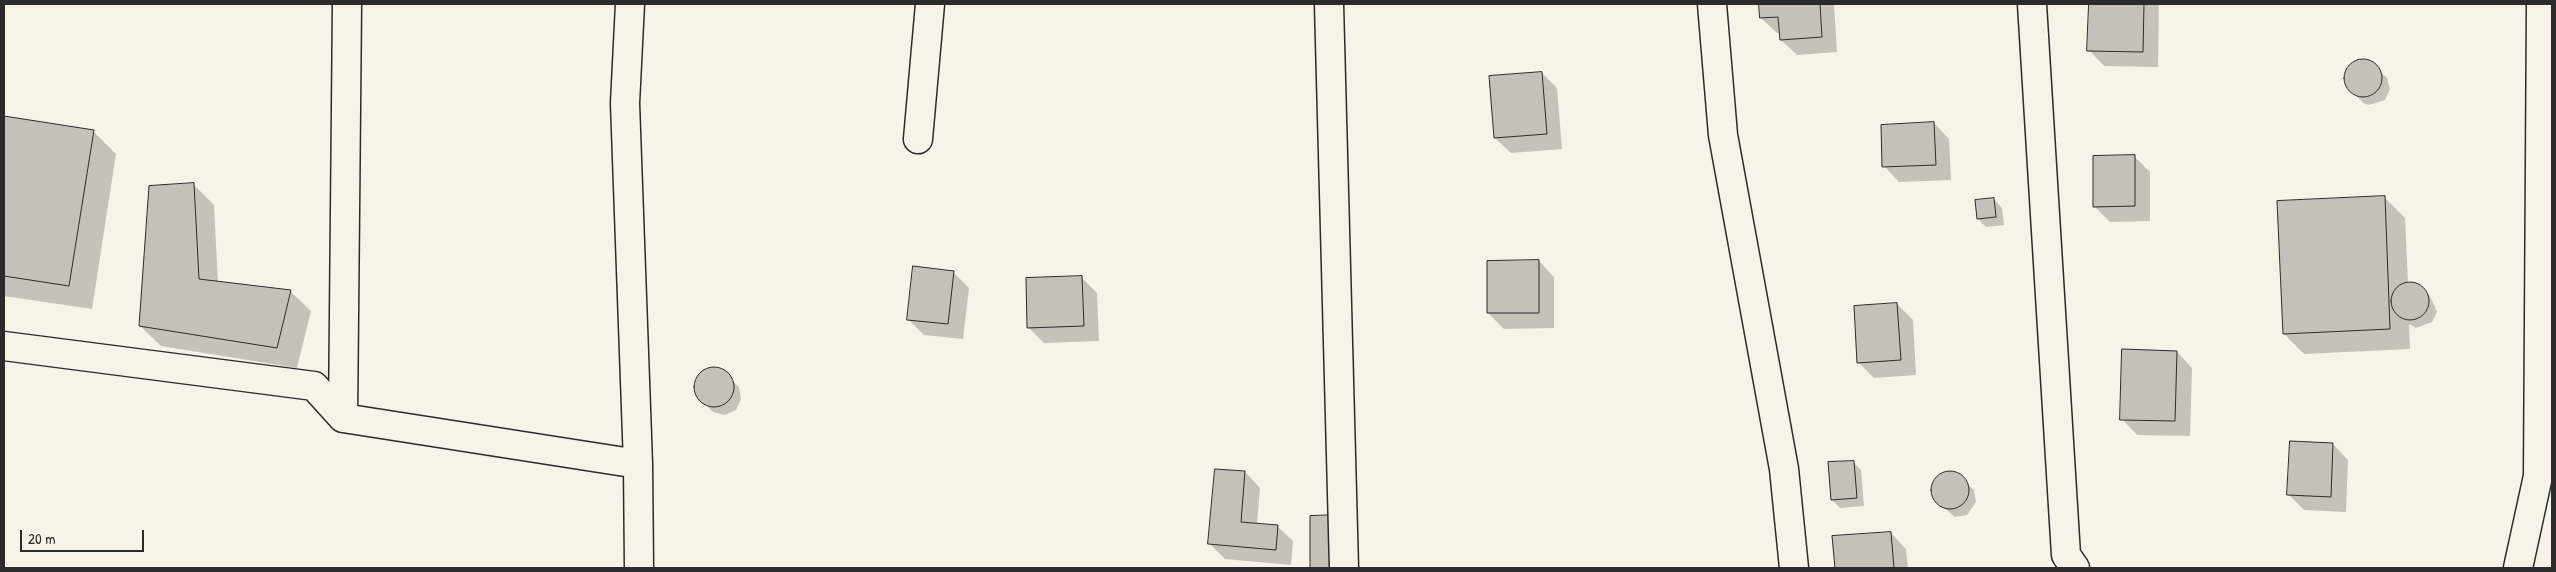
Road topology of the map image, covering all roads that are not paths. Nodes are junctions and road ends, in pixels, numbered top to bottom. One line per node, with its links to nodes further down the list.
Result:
1 (347, 4): 10 (street)
2 (630, 4): 11 (street)
3 (930, 4): 8 (street)
4 (1329, 4): 13 (street)
5 (1712, 4): 14 (street)
6 (2032, 4): 15 (street)
7 (2541, 4): 16 (street)
8 (918, 139)
9 (4, 346): 10 (street)
10 (343, 418): 11 (street)
11 (638, 464): 12 (street)
12 (639, 568)
13 (1344, 568)
14 (1794, 568)
15 (2075, 568)
16 (2518, 568)

